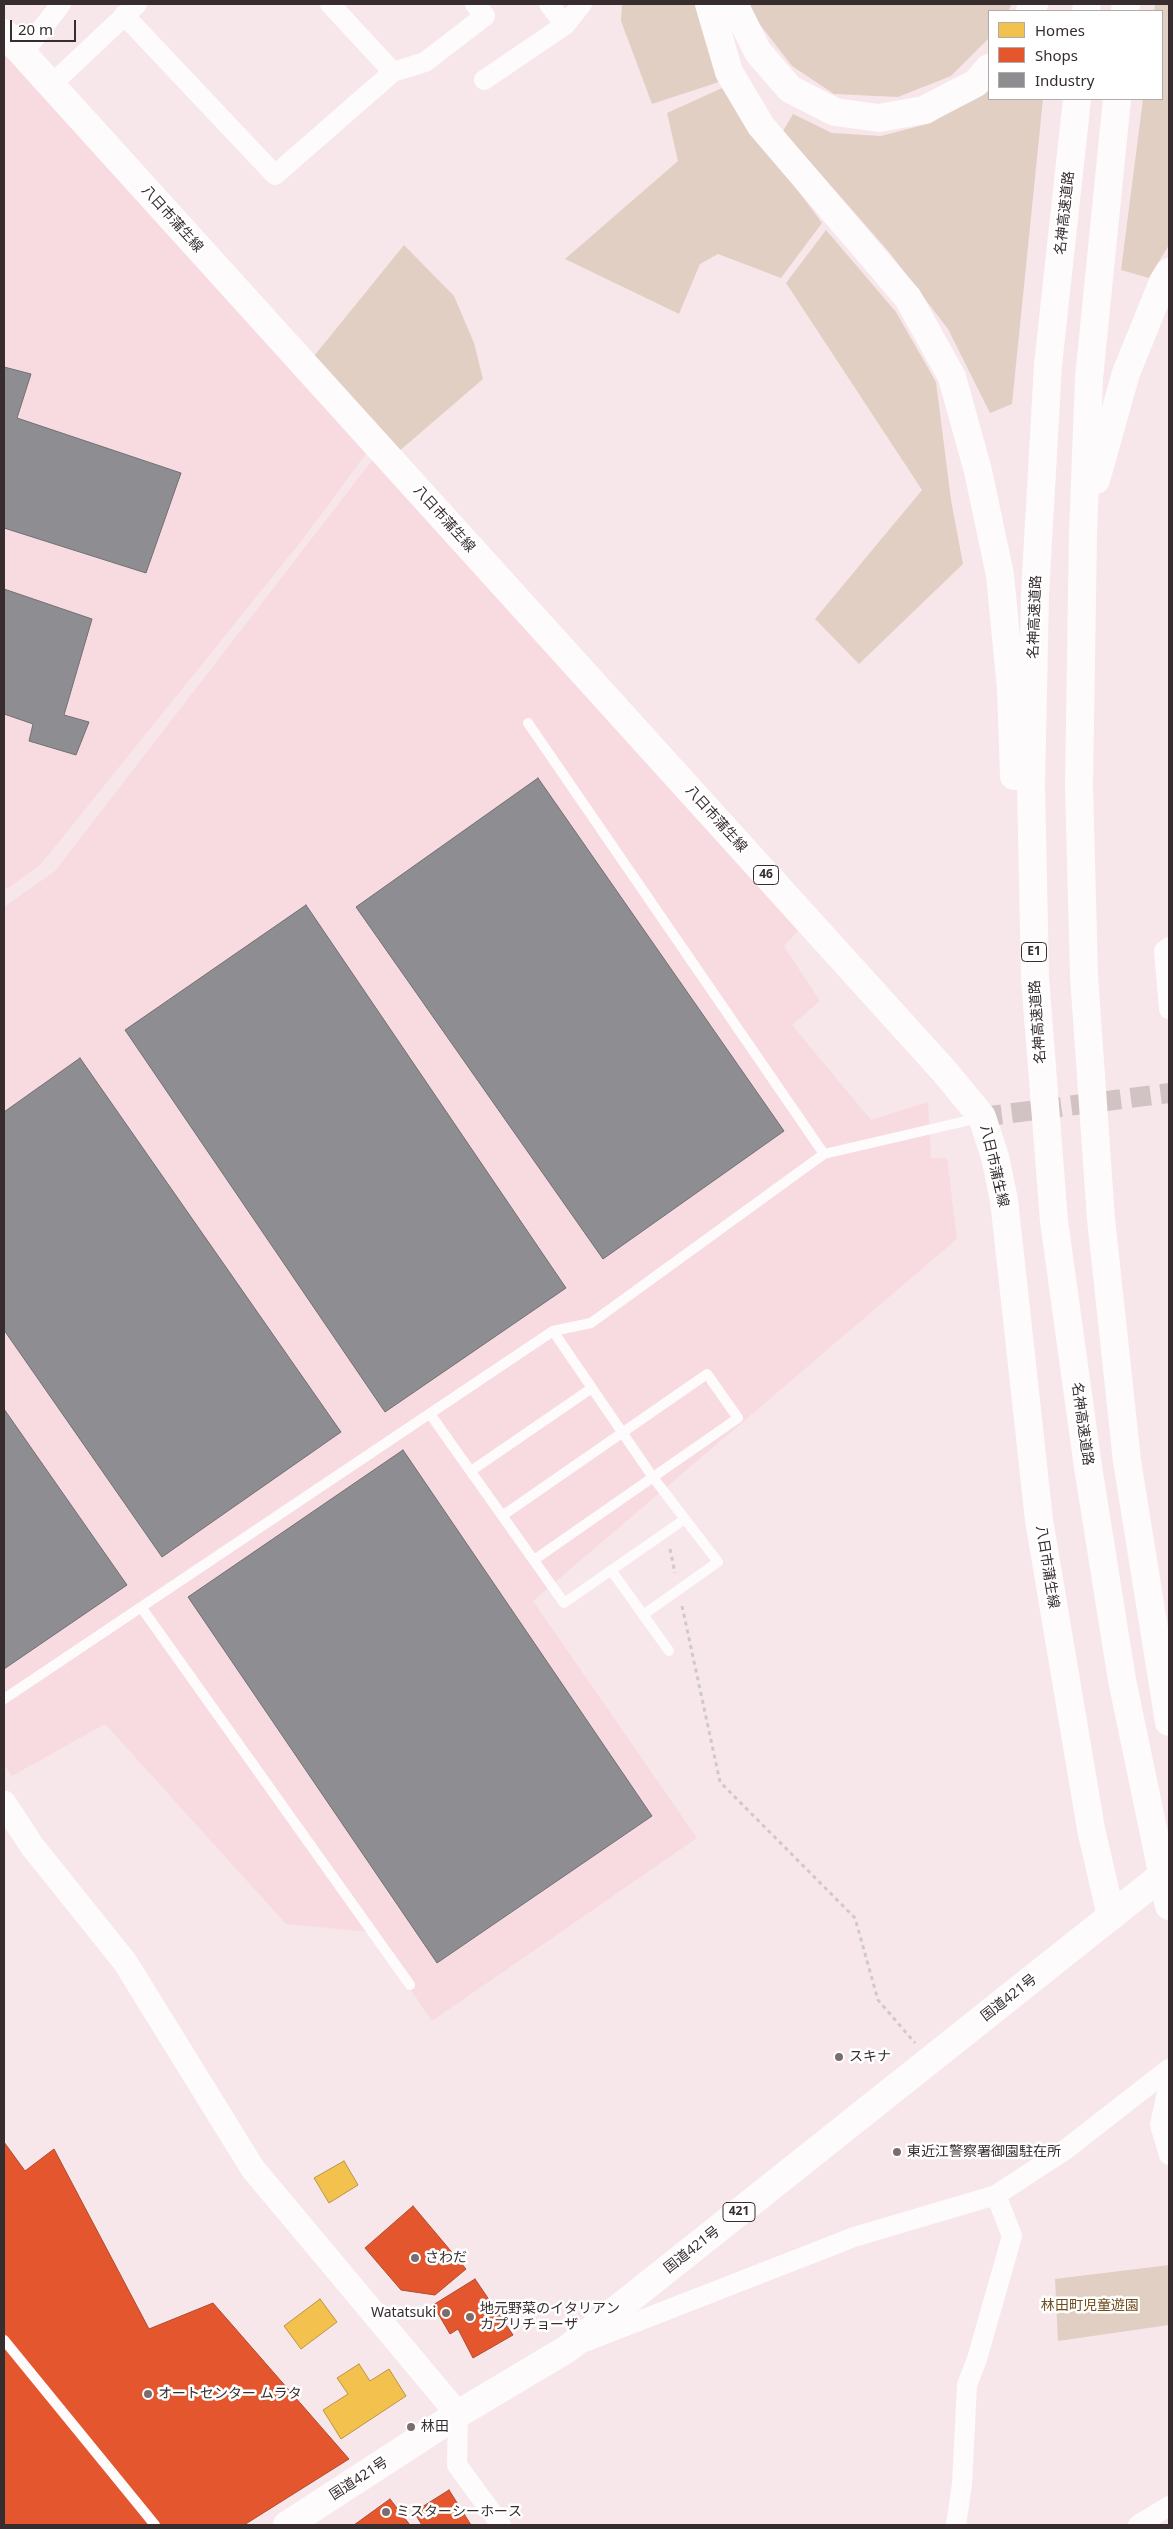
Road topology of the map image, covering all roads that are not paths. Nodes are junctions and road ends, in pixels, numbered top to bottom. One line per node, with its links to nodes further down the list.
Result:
1 (61, 4): 11 (street)
2 (330, 4): 13 (street)
3 (474, 4): 13 (street)
4 (549, 4): 9 (street)
5 (582, 4): 9 (street)
6 (709, 4): 25 (main road)
7 (734, 4): 12 (main road)
8 (131, 10): 13 (street); 15 (street)
9 (565, 25): 14 (street)
10 (4, 33): 11 (main road, 八日市蒲生線 / 46)
11 (23, 53): 15 (main road, 八日市蒲生線 / 46)
12 (988, 69)
13 (393, 72)
14 (484, 80)
15 (51, 85): 23 (main road, 八日市蒲生線 / 46)
16 (1077, 100): 25 (main road, 名神高速道路 / E1)
17 (1117, 100): 19 (main road)
18 (1169, 272): 19 (main road)
19 (1083, 533): 40 (main road)
20 (528, 723): 24 (lane)
21 (1169, 947): 22 (street)
22 (1169, 1009)
23 (982, 1117): 24 (lane); 44 (main road, 八日市蒲生線 / 46)
24 (824, 1154): 26 (lane)
25 (1054, 1221): 43 (main road, 名神高速道路 / E1)
26 (553, 1331): 27 (lane); 28 (lane)
27 (592, 1388): 29 (lane); 30 (lane)
28 (430, 1414): 30 (lane); 36 (lane)
29 (623, 1433): 31 (lane); 31 (lane); 32 (lane)
30 (471, 1471): 32 (lane)
31 (652, 1476): 33 (lane); 34 (lane)
32 (502, 1516): 34 (lane)
33 (685, 1519): 35 (lane); 37 (lane)
34 (534, 1560): 35 (lane)
35 (611, 1570): 37 (lane)
36 (141, 1607): 39 (lane); 45 (lane)
37 (643, 1615): 38 (lane)
38 (669, 1651)
39 (4, 1699)
40 (1169, 1722)
41 (4, 1803): 52 (street)
42 (1169, 1870): 44 (main road, 国道421号 / 421)
43 (1169, 1906)
44 (1111, 1916): 51 (main road, 国道421号 / 421)
45 (410, 1985)
46 (1169, 2069): 49 (street)
47 (1169, 2084): 48 (street)
48 (1169, 2155)
49 (996, 2195): 51 (street); 57 (street)
50 (4, 2340): 54 (lane)
51 (567, 2349): 52 (main road, 国道421号 / 421)
52 (458, 2414): 55 (main road, 国道421号 / 421); 56 (street)
53 (1169, 2506): 58 (street)
54 (155, 2525)
55 (288, 2525)
56 (502, 2525)
57 (956, 2525)
58 (1138, 2525)

